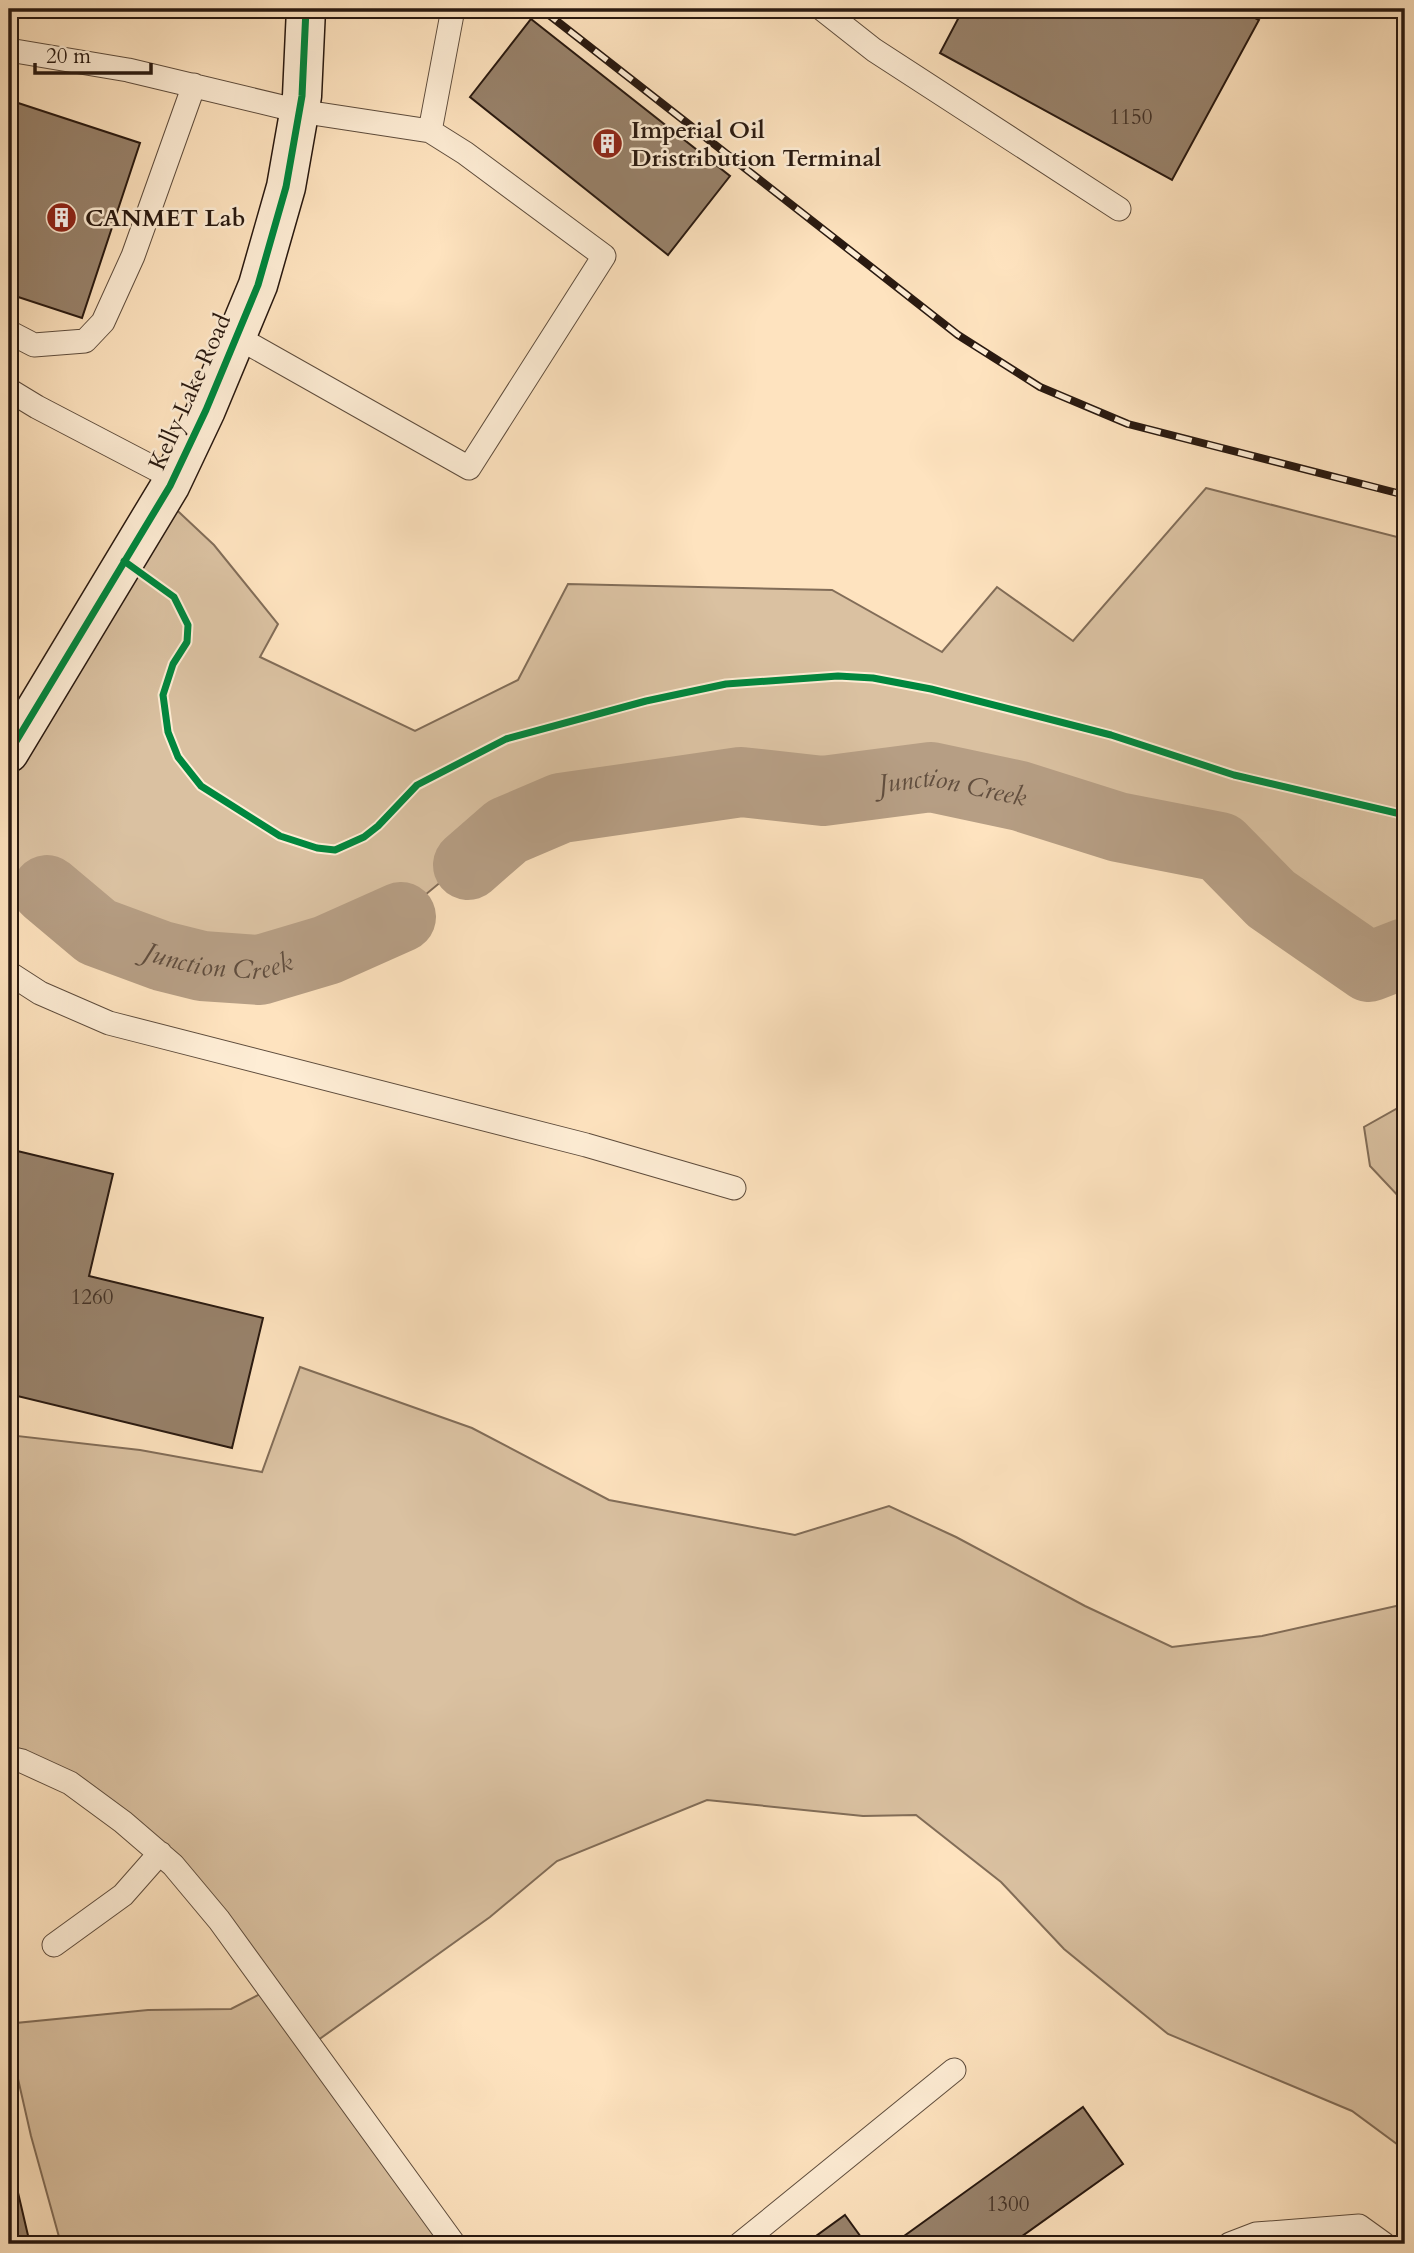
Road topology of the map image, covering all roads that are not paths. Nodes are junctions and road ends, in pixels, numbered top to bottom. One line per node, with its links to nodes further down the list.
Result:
1 (306, 9): 6 (street, Kelly Lake Road)
2 (453, 9): 7 (lane)
3 (822, 9): 8 (lane)
4 (9, 51): 5 (lane)
5 (194, 85): 6 (lane); 9 (lane)
6 (299, 111): 7 (lane); 10 (street, Kelly Lake Road)
7 (430, 131): 10 (lane)
8 (1119, 209)
9 (9, 332)
10 (237, 337): 12 (street, Kelly Lake Road)
11 (9, 390): 12 (lane)
12 (173, 478): 13 (street, Kelly Lake Road)
13 (9, 753)
14 (9, 973): 15 (lane)
15 (734, 1188)
16 (9, 1758): 17 (lane)
17 (160, 1853): 18 (lane); 20 (lane)
18 (54, 1945)
19 (954, 2070): 21 (lane)
20 (454, 2244)
21 (740, 2244)
22 (1230, 2244): 23 (lane)
23 (1384, 2244)

